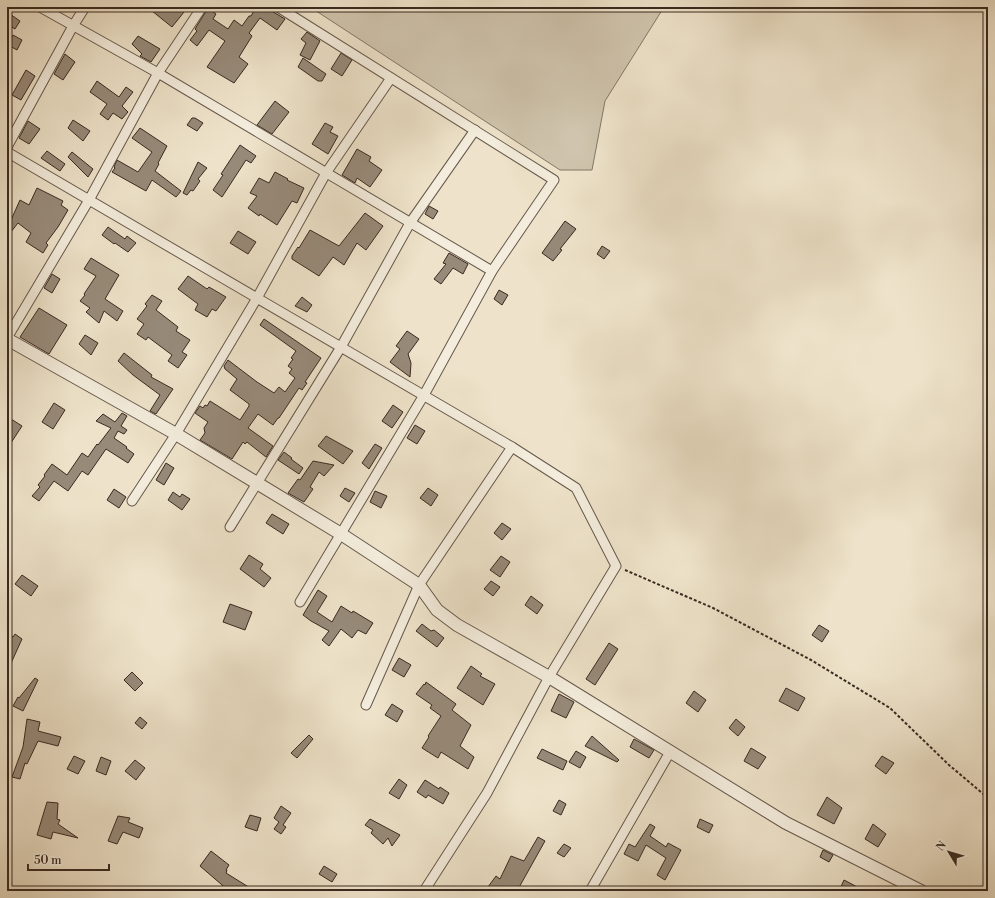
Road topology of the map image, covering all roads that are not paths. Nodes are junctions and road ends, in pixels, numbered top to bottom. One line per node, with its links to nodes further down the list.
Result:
1 (40, 7): 5 (street)
2 (85, 7): 5 (street)
3 (202, 7): 6 (street)
4 (278, 7): 7 (street)
5 (73, 26): 6 (street); 9 (street)
6 (158, 73): 11 (street); 12 (street)
7 (391, 78): 8 (street); 11 (street)
8 (475, 130): 13 (street); 14 (street)
9 (7, 147)
10 (7, 152): 12 (street)
11 (326, 173): 13 (street); 15 (street)
12 (89, 200): 15 (street); 16 (street)
13 (410, 223): 14 (street); 17 (street)
14 (492, 271): 18 (street)
15 (257, 298): 17 (street); 19 (street)
16 (7, 339): 19 (street)
17 (341, 347): 18 (street); 21 (street)
18 (424, 395): 20 (street); 24 (street)
19 (176, 434): 21 (street); 22 (street)
20 (512, 447): 25 (street); 27 (street)
21 (259, 483): 23 (street); 24 (street)
22 (132, 501)
23 (230, 527)
24 (341, 534): 25 (street); 26 (street)
25 (419, 585): 27 (street); 28 (street)
26 (300, 602)
27 (549, 677): 29 (street); 30 (street)
28 (366, 705)
29 (670, 752): 31 (street); 32 (street)
30 (424, 891)
31 (590, 891)
32 (921, 891)

